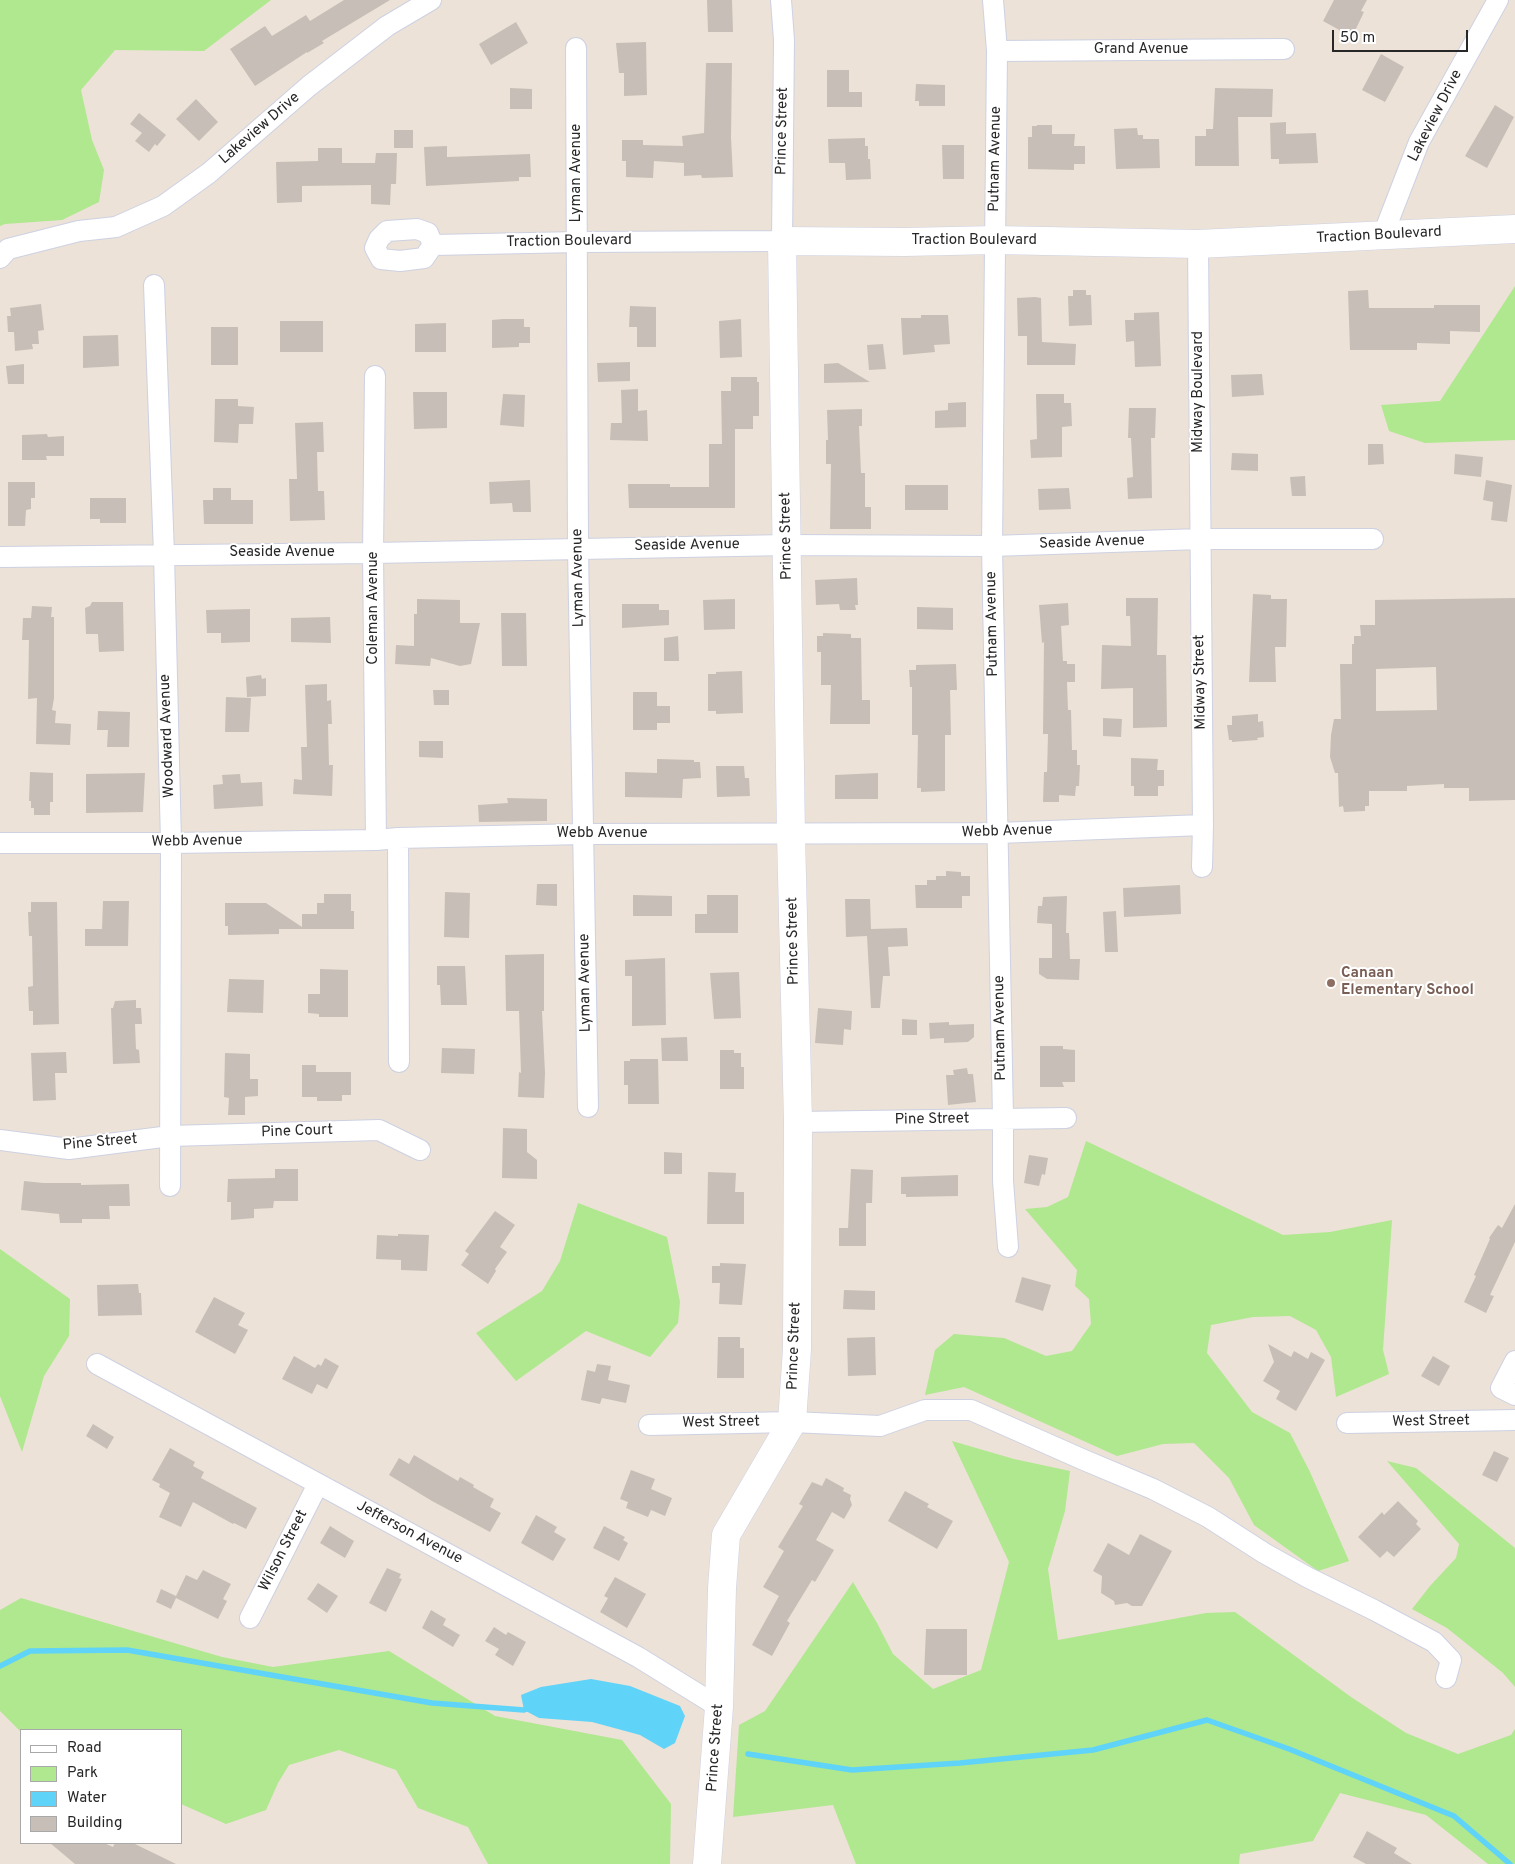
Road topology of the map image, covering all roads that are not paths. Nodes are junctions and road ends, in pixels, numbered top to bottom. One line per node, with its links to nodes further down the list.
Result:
1 (431, 0): 15 (street, Lakeview Drive)
2 (781, 0): 11 (street, Prince Street)
3 (994, 0): 7 (street, Putnam Avenue)
4 (1498, 0): 9 (street, Lakeview Drive)
5 (576, 48): 12 (street, Lyman Avenue)
6 (1284, 49): 7 (street, Grand Avenue)
7 (997, 51): 10 (street, Putnam Avenue)
8 (1515, 229): 9 (street, Traction Boulevard)
9 (1383, 235): 13 (street, Traction Boulevard)
10 (995, 240): 11 (street, Traction Boulevard); 13 (street, Traction Boulevard); 21 (street, Putnam Avenue)
11 (782, 241): 12 (street, Traction Boulevard); 20 (street, Prince Street)
12 (578, 242): 14 (street, Traction Boulevard); 22 (street, Lyman Avenue)
13 (1198, 244): 18 (street, Midway Boulevard)
14 (433, 245)
15 (4, 254)
16 (154, 285): 24 (street, Woodward Avenue)
17 (376, 376): 23 (street, Coleman Avenue)
18 (1200, 539): 19 (street, Seaside Avenue); 21 (street, Seaside Avenue); 26 (street, Midway Street)
19 (1373, 540)
20 (787, 545): 21 (street, Seaside Avenue); 22 (street, Seaside Avenue); 29 (street, Prince Street)
21 (992, 546): 27 (street, Putnam Avenue)
22 (578, 548): 23 (street, Seaside Avenue); 28 (street, Lyman Avenue)
23 (373, 553): 24 (street, Seaside Avenue); 31 (street, Coleman Avenue)
24 (164, 554): 25 (street, Seaside Avenue); 33 (street, Woodward Avenue)
25 (0, 556)
26 (1203, 825): 27 (street, Webb Avenue); 34 (street, Midway Street)
27 (998, 833): 29 (street, Webb Avenue); 37 (street, Putnam Avenue)
28 (584, 834): 29 (street, Webb Avenue); 30 (street, Webb Avenue); 36 (street, Lyman Avenue)
29 (791, 835): 39 (street, Prince Street)
30 (398, 838): 31 (street, Webb Avenue); 35 (street)
31 (376, 840): 33 (street, Webb Avenue)
32 (0, 843): 33 (street, Webb Avenue)
33 (171, 843): 40 (street, Woodward Avenue)
34 (1202, 867)
35 (399, 1062)
36 (588, 1107)
37 (1003, 1118): 38 (street, Pine Street); 39 (street, Pine Street); 44 (street, Putnam Avenue)
38 (1066, 1118)
39 (798, 1122): 49 (street, Prince Street)
40 (170, 1136): 41 (street, Pine Street); 42 (street, Pine Court); 43 (street, Woodward Avenue)
41 (0, 1140)
42 (420, 1150)
43 (170, 1186)
44 (1008, 1247)
45 (1515, 1361): 47 (street)
46 (97, 1364): 52 (street, Jefferson Avenue)
47 (1515, 1395)
48 (1515, 1420): 50 (street, West Street)
49 (792, 1422): 51 (street, West Street); 54 (street, West Street); 55 (street, Prince Street)
50 (1347, 1423)
51 (649, 1425)
52 (318, 1484): 53 (street, Wilson Street); 55 (street, Jefferson Avenue)
53 (250, 1618)
54 (1446, 1678)
55 (719, 1707): 56 (street, Prince Street)
56 (707, 1864)

